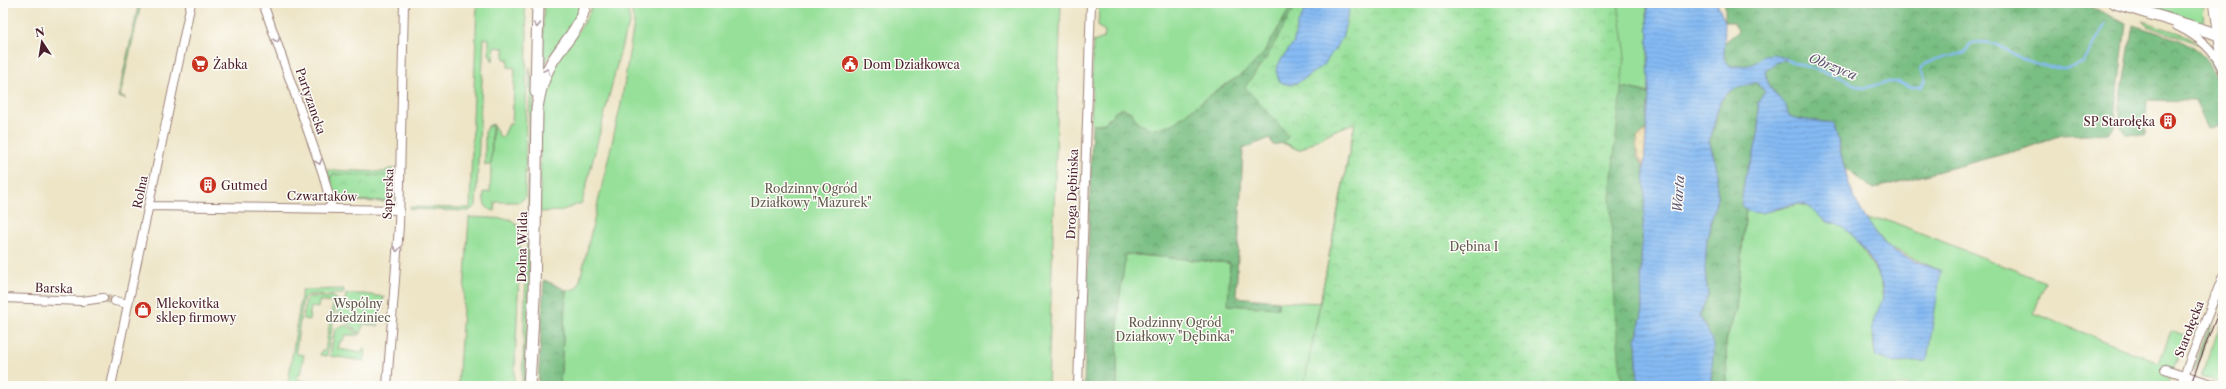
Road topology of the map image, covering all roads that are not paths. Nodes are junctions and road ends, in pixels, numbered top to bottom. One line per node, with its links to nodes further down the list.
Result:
1 (192, 3): 14 (street, Rolna)
2 (263, 3): 15 (street, Partyzancka, one-way to 15)
3 (404, 3): 16 (street, Saperska)
4 (538, 3): 13 (main road, Dolna Wilda, one-way to 13)
5 (585, 3): 13 (main road, Dolna Wilda, one-way to 5)
6 (1091, 3): 28 (street, Droga Dębińska)
7 (2115, 3): 10 (main road)
8 (2215, 3): 9 (main road); 11 (street)
9 (2223, 18)
10 (2162, 19): 11 (main road); 12 (street)
11 (2221, 36): 12 (street)
12 (2223, 70)
13 (537, 108): 27 (main road, Dolna Wilda)
14 (149, 206): 15 (street, Czwartaków); 22 (street, Rolna)
15 (332, 208): 16 (street, Czwartaków)
16 (400, 210): 26 (street, Saperska, one-way to 26)
17 (2223, 270): 18 (street, Starołęcka)
18 (2222, 279): 24 (street, Starołęcka)
19 (3, 298): 20 (street, Barska)
20 (103, 298)
21 (115, 301): 22 (street)
22 (128, 304): 25 (street, Rolna)
23 (2165, 369): 24 (street)
24 (2184, 375): 29 (street, Starołęcka); 30 (street)
25 (110, 386)
26 (387, 386)
27 (529, 386)
28 (1078, 386)
29 (2180, 386)
30 (2218, 386)

